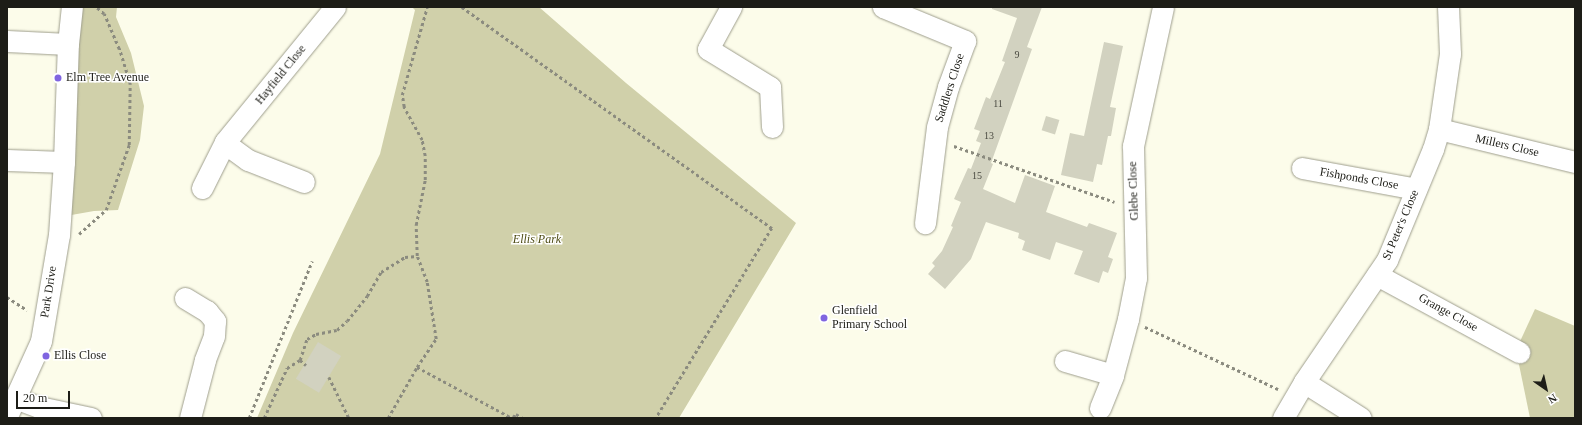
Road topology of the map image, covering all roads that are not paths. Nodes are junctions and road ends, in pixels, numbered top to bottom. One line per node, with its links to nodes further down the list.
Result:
1 (72, 7): 8 (street)
2 (731, 7): 9 (street)
3 (883, 7): 19 (street, Saddlers Close)
4 (1163, 7): 24 (street, Glebe Close)
5 (1448, 7): 10 (street, St Peter's Close)
6 (332, 8): 11 (street, Hayfield Close)
7 (7, 41): 8 (street)
8 (68, 44): 13 (street)
9 (772, 127)
10 (1439, 129): 14 (street, Millers Close); 18 (street, St Peter's Close)
11 (225, 142): 16 (street); 17 (street, Hayfield Close)
12 (7, 160): 13 (street)
13 (64, 162): 26 (street, Park Drive)
14 (1575, 162)
15 (1302, 168): 18 (street, Fishponds Close)
16 (304, 182)
17 (202, 188)
18 (1416, 189): 20 (street, St Peter's Close)
19 (925, 223)
20 (1378, 275): 22 (street, Grange Close); 25 (street, St Peter's Close)
21 (185, 298): 28 (street)
22 (1519, 352)
23 (1066, 361): 24 (street)
24 (1113, 375): 27 (street, Glebe Close)
25 (1299, 389): 30 (street, St Peter's Close); 31 (street)
26 (11, 407): 29 (street)
27 (1100, 408)
28 (192, 410)
29 (91, 418)
30 (1283, 418)
31 (1361, 418)

